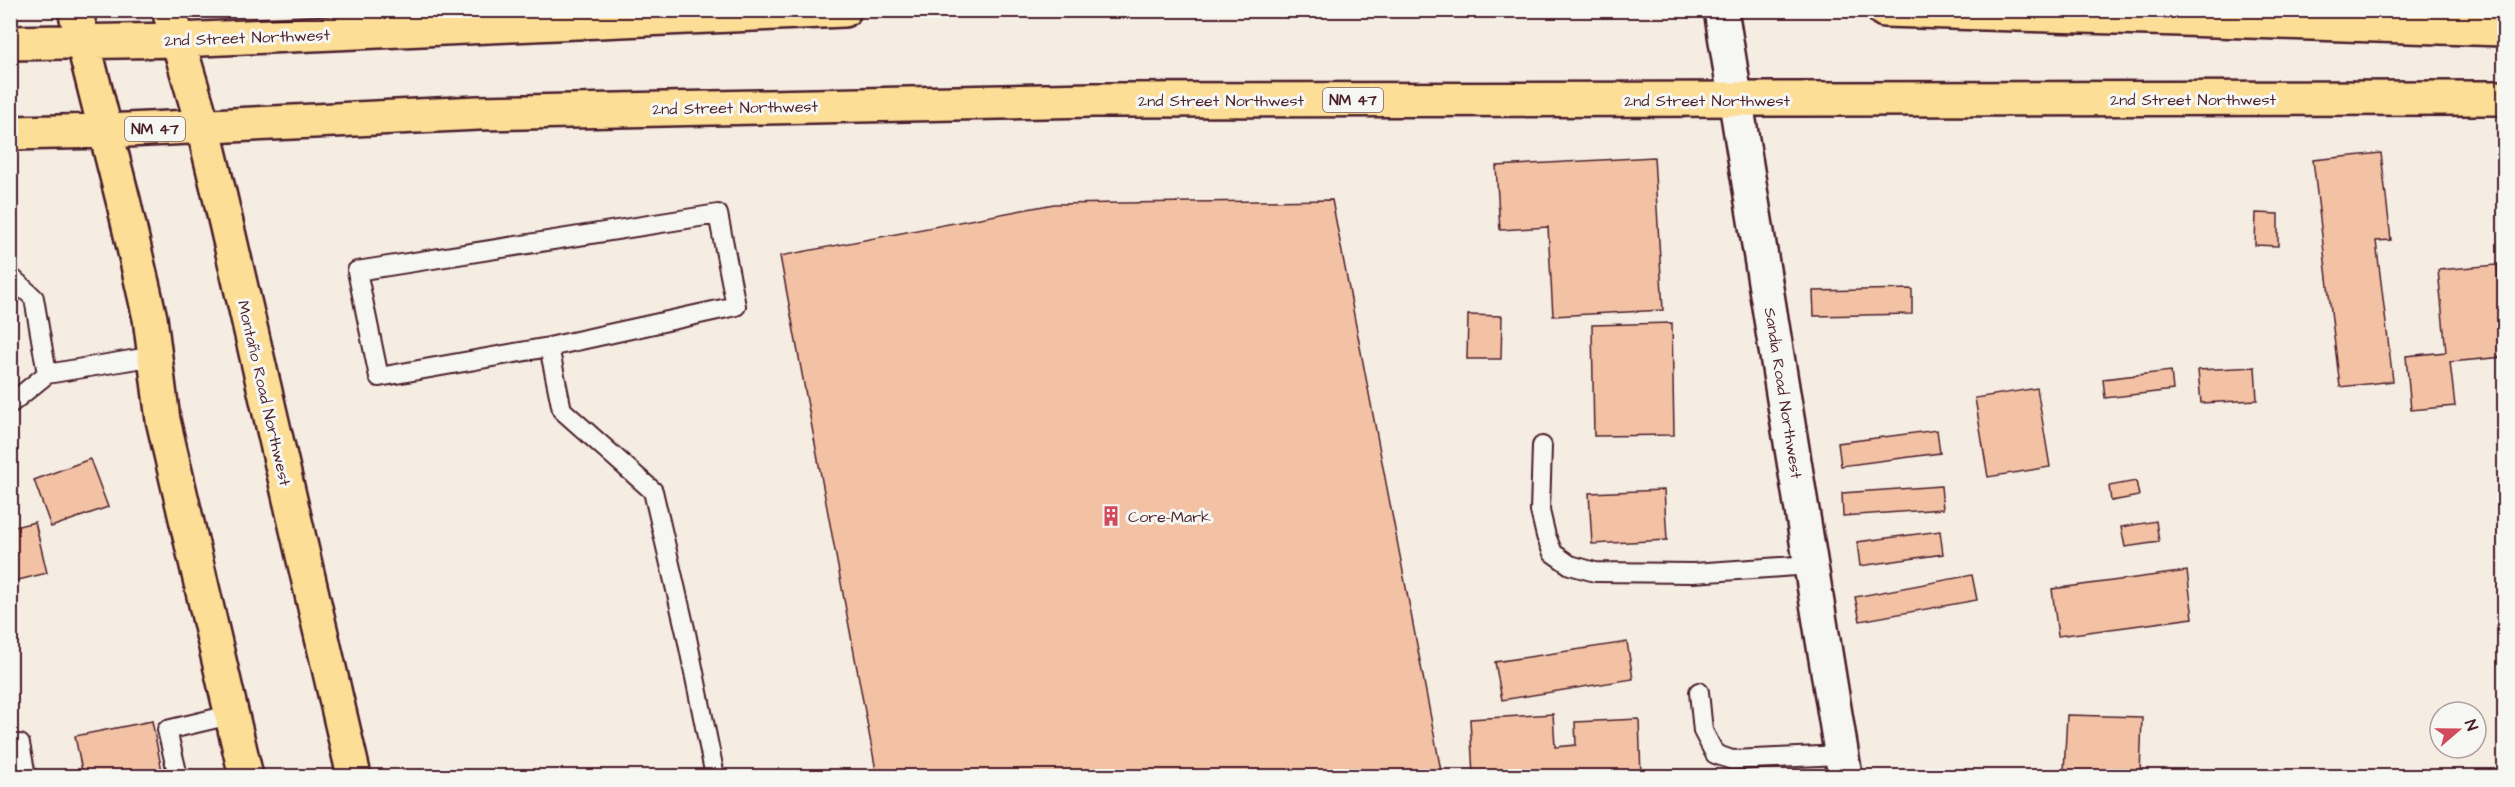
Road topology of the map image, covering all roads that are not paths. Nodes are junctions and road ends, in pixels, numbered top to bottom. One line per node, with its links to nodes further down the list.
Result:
1 (75, 10): 7 (main road)
2 (844, 10): 5 (main road, 2nd Street Northwest)
3 (1721, 10): 10 (street, Sandia Road Northwest)
4 (1884, 10): 6 (main road)
5 (173, 25): 7 (main road, 2nd Street Northwest); 11 (main road, Montaño Road Northwest)
6 (2505, 29)
7 (82, 42): 8 (main road, 2nd Street Northwest); 12 (main road)
8 (10, 43)
9 (2505, 98): 10 (main road, 2nd Street Northwest / NM 47)
10 (1737, 100): 11 (main road, 2nd Street Northwest / NM 47); 20 (street, Sandia Road Northwest)
11 (203, 126): 12 (main road, 2nd Street Northwest / NM 47); 28 (main road, Montaño Road Northwest)
12 (106, 131): 13 (main road, 2nd Street Northwest / NM 47); 16 (main road)
13 (10, 133)
14 (10, 276): 17 (lane)
15 (549, 346): 15 (lane); 29 (lane)
16 (154, 356): 17 (lane); 22 (main road)
17 (47, 375): 18 (lane)
18 (10, 404)
19 (1542, 446): 20 (lane)
20 (1811, 565): 24 (street, Sandia Road Northwest)
21 (1699, 692): 24 (lane)
22 (230, 715): 26 (lane); 27 (main road)
23 (20, 744): 25 (lane)
24 (1843, 766)
25 (26, 777)
26 (178, 777)
27 (246, 777)
28 (354, 777)
29 (715, 777)

